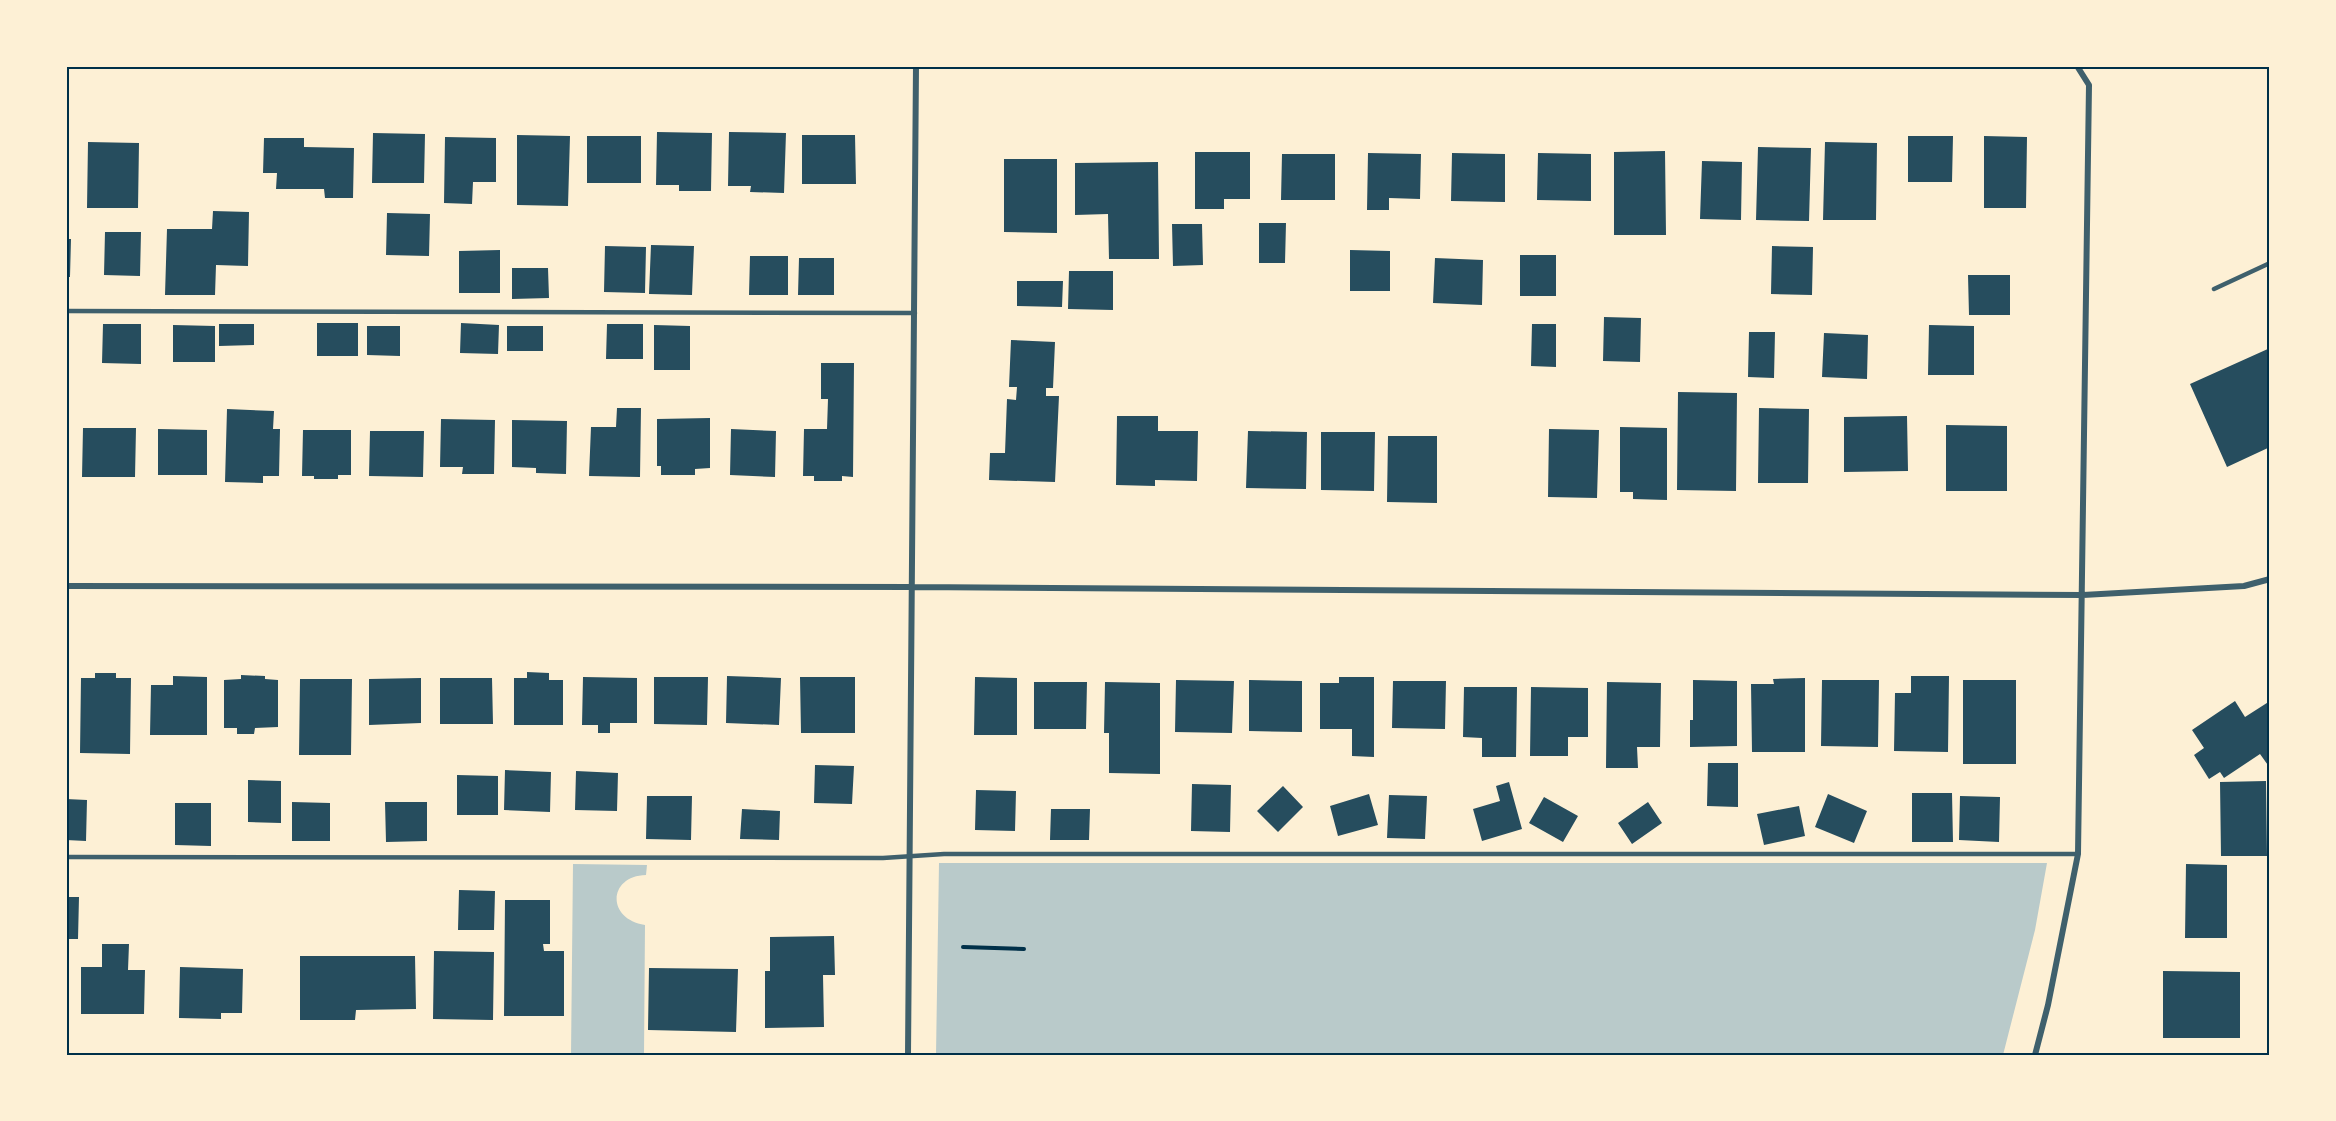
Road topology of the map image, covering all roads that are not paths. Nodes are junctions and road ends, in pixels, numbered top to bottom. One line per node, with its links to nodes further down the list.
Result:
1 (916, 66): 6 (street)
2 (2078, 66): 10 (street)
3 (2270, 263): 4 (lane)
4 (2214, 289)
5 (66, 311): 6 (lane)
6 (915, 313): 9 (street)
7 (2270, 579): 10 (street)
8 (66, 586): 9 (street)
9 (913, 587): 10 (street); 13 (street)
10 (2083, 595): 11 (street)
11 (2078, 854): 13 (lane); 15 (street)
12 (66, 857): 13 (lane)
13 (909, 857): 14 (street)
14 (908, 1055)
15 (2035, 1055)

